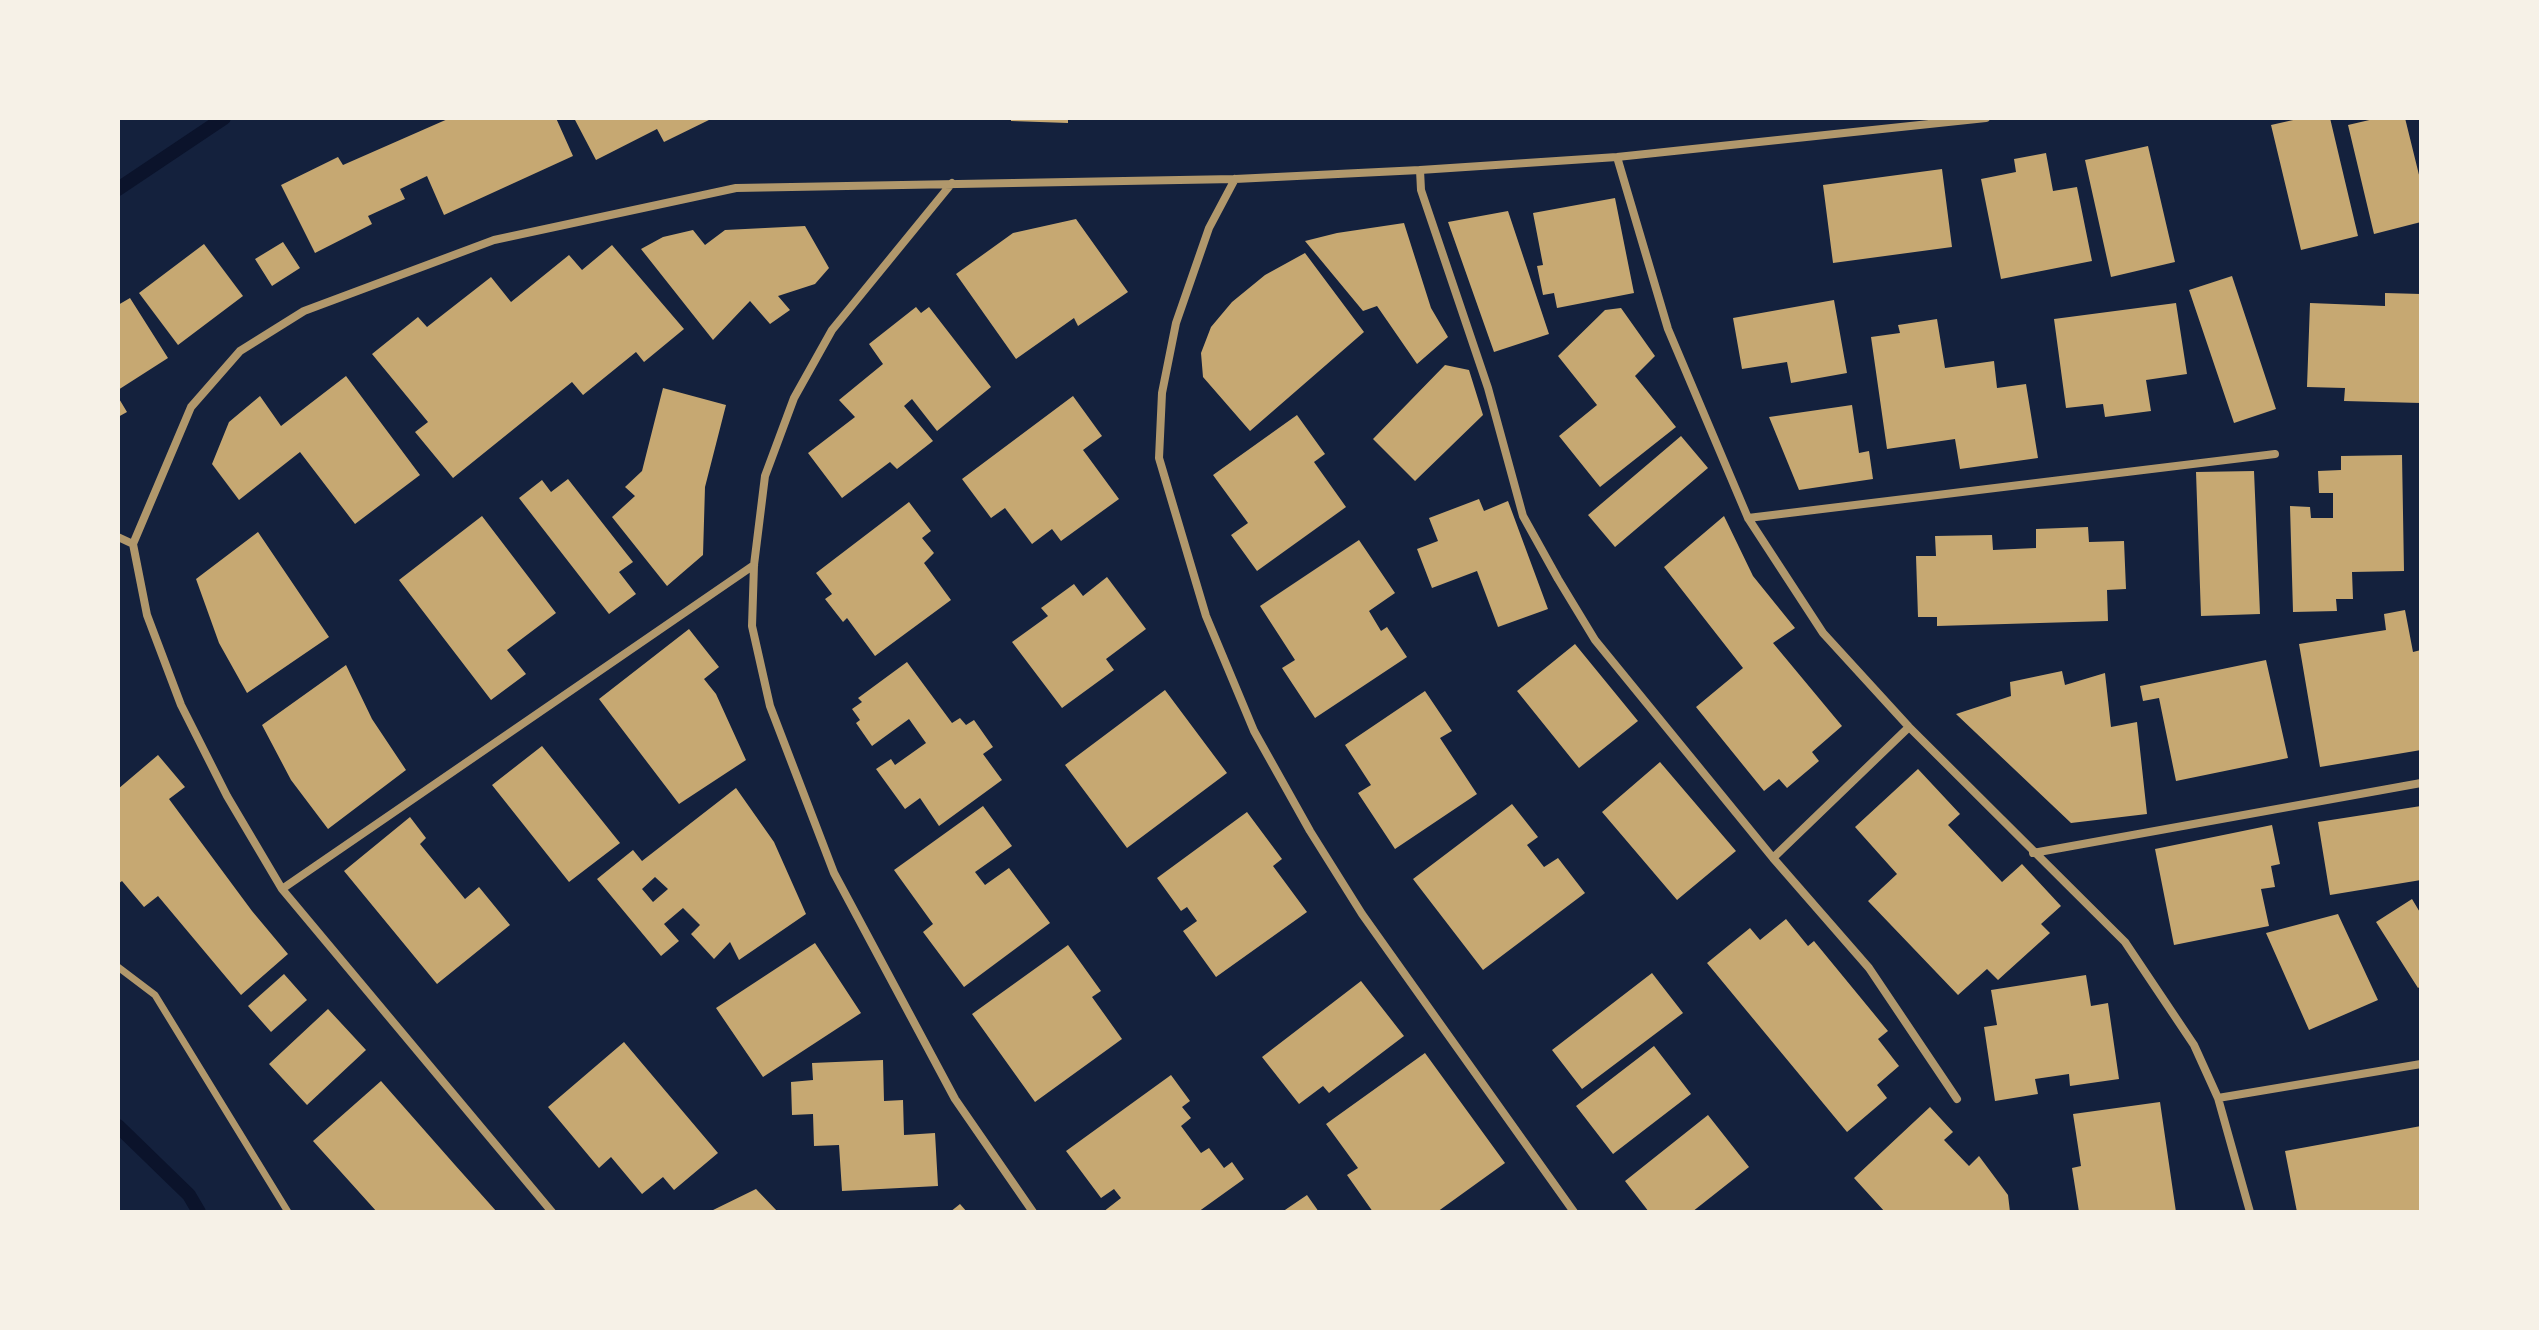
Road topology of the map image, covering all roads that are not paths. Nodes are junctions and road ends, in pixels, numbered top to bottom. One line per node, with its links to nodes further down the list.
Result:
1 (1986, 118): 2 (street)
2 (1617, 157): 3 (street); 7 (street)
3 (1420, 170): 4 (street); 14 (street)
4 (1235, 179): 5 (street); 23 (street)
5 (952, 183): 9 (street); 10 (street)
6 (2275, 454): 7 (street)
7 (1748, 518): 11 (street)
8 (118, 537): 9 (street)
9 (133, 544): 15 (street)
10 (754, 565): 15 (street); 22 (street)
11 (1909, 727): 13 (street); 14 (street)
12 (2421, 783): 13 (street)
13 (2033, 853): 18 (street)
14 (1773, 858): 19 (street)
15 (282, 889): 21 (street)
16 (118, 967): 20 (street)
17 (2421, 1064): 18 (street)
18 (2218, 1098): 24 (street)
19 (1957, 1099)
20 (288, 1212)
21 (552, 1212)
22 (1033, 1212)
23 (1574, 1212)
24 (2250, 1212)

